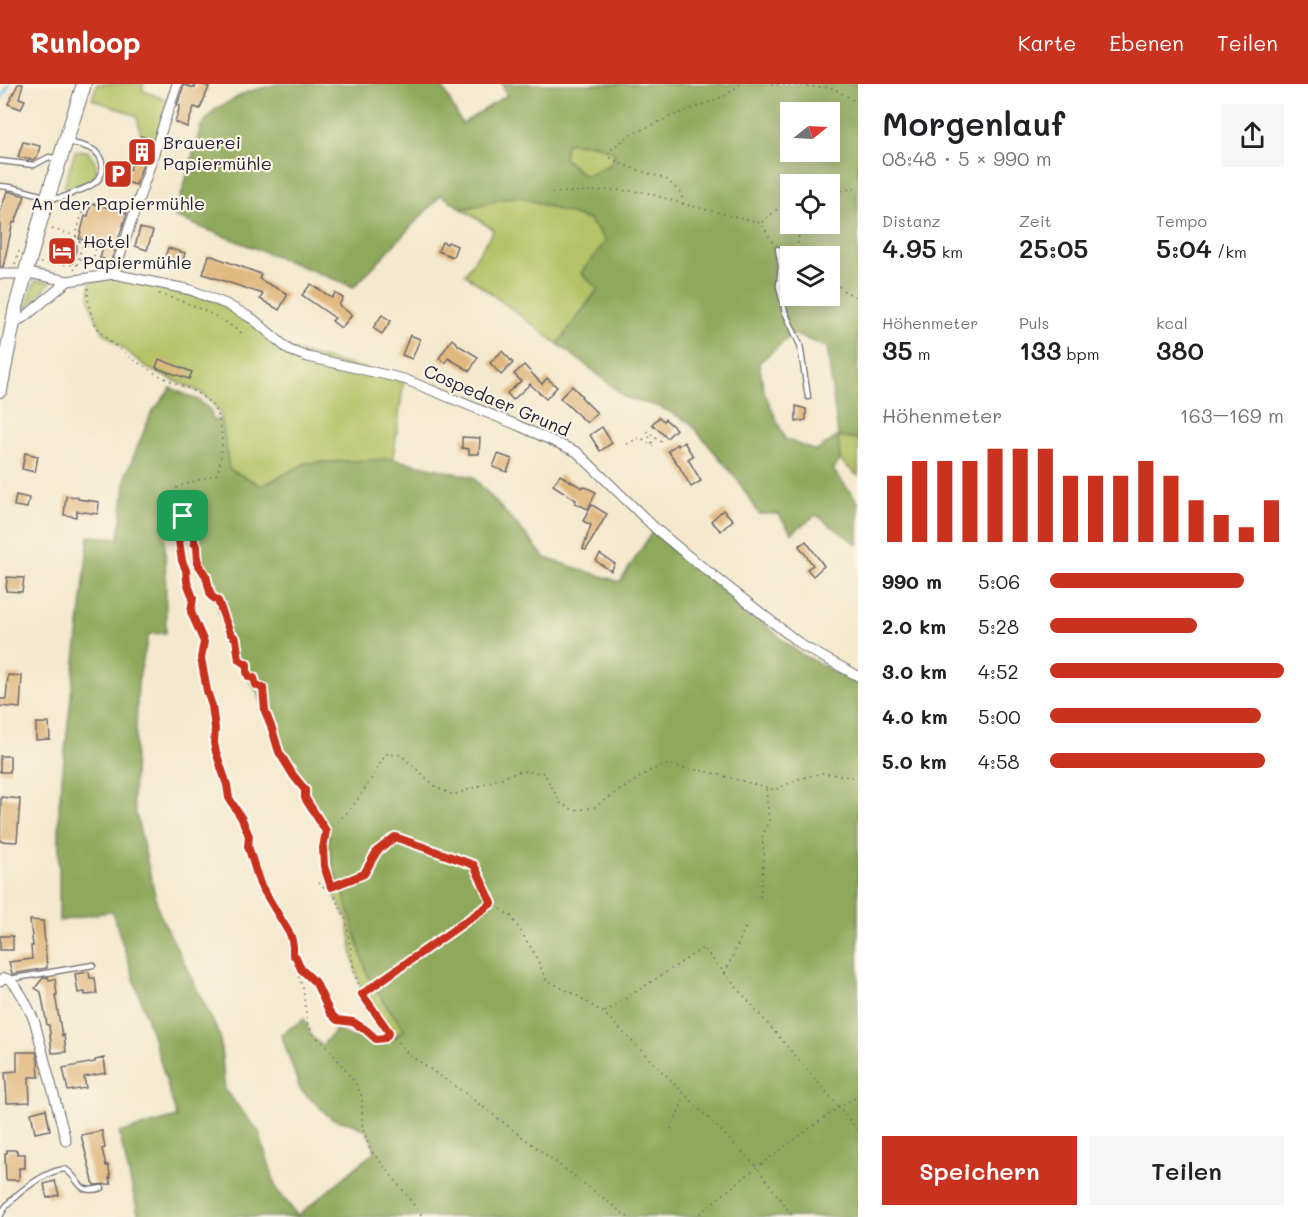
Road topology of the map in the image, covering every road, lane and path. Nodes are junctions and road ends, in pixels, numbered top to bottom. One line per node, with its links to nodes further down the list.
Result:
1 (84, 84): 6 (main road)
2 (177, 84): 29 (street)
3 (740, 84): 14 (path)
4 (771, 84): 5 (path)
5 (858, 103)
6 (66, 141): 7 (main road); 13 (lane)
7 (60, 160): 8 (lane); 13 (main road)
8 (0, 161)
9 (0, 186): 13 (lane)
10 (858, 187): 11 (path)
11 (840, 192)
12 (552, 193): 14 (path)
13 (48, 196): 28 (main road)
14 (683, 204): 17 (path)
15 (84, 205): 19 (path)
16 (780, 206): 17 (path)
17 (761, 223): 22 (path)
18 (59, 232): 19 (path)
19 (76, 236): 20 (path); 21 (path)
20 (87, 239)
21 (82, 244): 24 (path); 24 (path)
22 (778, 249): 38 (lane)
23 (18, 252): 28 (path)
24 (79, 259): 26 (path)
25 (37, 262): 26 (path)
26 (77, 265): 30 (path)
27 (0, 274): 28 (street, Cospedaer Grund)
28 (18, 274): 30 (street, Cospedaer Grund); 35 (main road)
29 (114, 274): 30 (street, Cospedaer Grund); 42 (street, Cospedaer Grund)
30 (68, 281): 35 (street)
31 (88, 281): 41 (path)
32 (840, 287): 34 (path)
33 (159, 294): 36 (path)
34 (858, 298)
35 (11, 325): 37 (main road)
36 (244, 335)
37 (0, 390)
38 (808, 397)
39 (662, 442): 40 (path)
40 (627, 444)
41 (174, 507): 45 (path); 51 (path)
42 (858, 676)
43 (858, 778): 44 (path)
44 (766, 789): 45 (path); 48 (path)
45 (326, 831): 46 (path)
46 (327, 873): 47 (path); 47 (path)
47 (331, 887): 49 (path); 55 (path)
48 (760, 897)
49 (492, 903): 55 (path); 56 (path)
50 (746, 926): 53 (path)
51 (293, 955): 57 (path); 67 (path)
52 (93, 965): 54 (lane)
53 (725, 974): 56 (path); 60 (path)
54 (4, 980): 63 (street)
55 (362, 994): 57 (path)
56 (604, 1013): 58 (path)
57 (389, 1032): 68 (path)
58 (686, 1095): 61 (path); 64 (path)
59 (858, 1096): 60 (path)
60 (839, 1107): 62 (path); 64 (path)
61 (671, 1129)
62 (858, 1131)
63 (66, 1142)
64 (757, 1167): 69 (path); 70 (path)
65 (102, 1188): 66 (lane)
66 (0, 1217)
67 (423, 1217)
68 (628, 1217)
69 (695, 1217)
70 (793, 1217)

